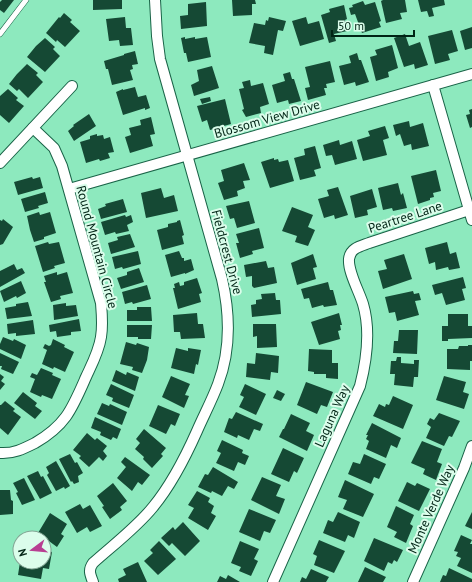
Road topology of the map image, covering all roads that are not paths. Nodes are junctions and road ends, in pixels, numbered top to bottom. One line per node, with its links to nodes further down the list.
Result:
1 (26, 0): 3 (lane)
2 (155, 0): 8 (street, Fieldcrest Drive)
3 (0, 34)
4 (472, 74): 5 (street, Blossom View Drive)
5 (433, 85): 8 (street, Blossom View Drive); 11 (street)
6 (72, 86): 7 (street)
7 (33, 128): 9 (street); 10 (street, Round Mountain Circle)
8 (187, 155): 10 (street, Blossom View Drive); 16 (street, Fieldcrest Drive)
9 (0, 163)
10 (69, 188): 14 (street, Round Mountain Circle)
11 (471, 215): 12 (street, Peartree Lane)
12 (351, 252): 17 (street, Laguna Way)
13 (472, 446): 15 (street, Monte Verde Way)
14 (0, 453)
15 (468, 470): 18 (street, Monte Verde Way)
16 (93, 582)
17 (273, 582)
18 (413, 582)

